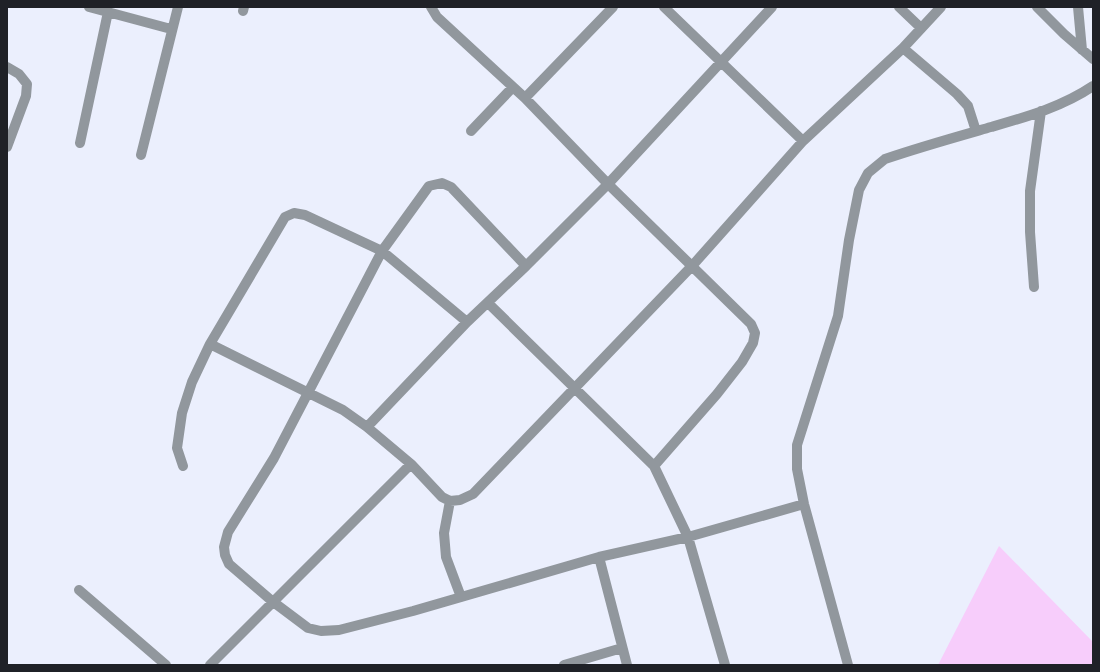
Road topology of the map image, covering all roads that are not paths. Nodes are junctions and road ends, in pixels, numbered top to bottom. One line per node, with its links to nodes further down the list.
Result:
1 (89, 7): 11 (street)
2 (178, 7): 13 (street)
3 (431, 7): 20 (street)
4 (613, 7): 21 (street)
5 (664, 7): 17 (street)
6 (772, 7): 17 (street)
7 (899, 7): 12 (street)
8 (941, 7): 12 (street)
9 (1037, 7): 15 (street)
10 (1078, 7): 15 (street)
11 (108, 12): 13 (street); 26 (street)
12 (921, 28): 14 (street)
13 (171, 29): 28 (street)
14 (903, 48): 24 (street); 25 (street)
15 (1082, 50): 16 (street)
16 (1093, 59)
17 (721, 61): 25 (street); 29 (street)
18 (7, 67): 27 (street)
19 (1093, 86): 22 (street)
20 (513, 87): 21 (street); 23 (street)
21 (525, 98): 29 (street)
22 (1041, 111): 24 (street); 33 (street)
23 (471, 131)
24 (976, 131): 44 (street)
25 (804, 141): 32 (street)
26 (80, 143)
27 (7, 147)
28 (141, 155)
29 (608, 184): 31 (street); 32 (street)
30 (382, 251): 31 (street); 35 (street); 36 (street); 38 (street)
31 (526, 266): 34 (street)
32 (692, 266): 37 (street); 42 (street)
33 (1034, 287)
34 (488, 303): 35 (street); 37 (street)
35 (467, 322): 39 (street)
36 (210, 344): 38 (street); 41 (street)
37 (574, 388): 42 (street); 43 (street)
38 (310, 392): 39 (street); 49 (street)
39 (367, 427): 40 (street)
40 (411, 464): 43 (street); 49 (street)
41 (183, 466)
42 (654, 466): 45 (street)
43 (450, 501): 48 (street)
44 (804, 504): 45 (street); 56 (street)
45 (688, 537): 46 (street); 55 (street)
46 (599, 557): 48 (street); 50 (street)
47 (79, 590): 51 (street)
48 (460, 597): 49 (street)
49 (272, 601): 52 (street)
50 (622, 648): 53 (street); 54 (street)
51 (166, 665)
52 (210, 665)
53 (564, 665)
54 (627, 665)
55 (725, 665)
56 (848, 665)

